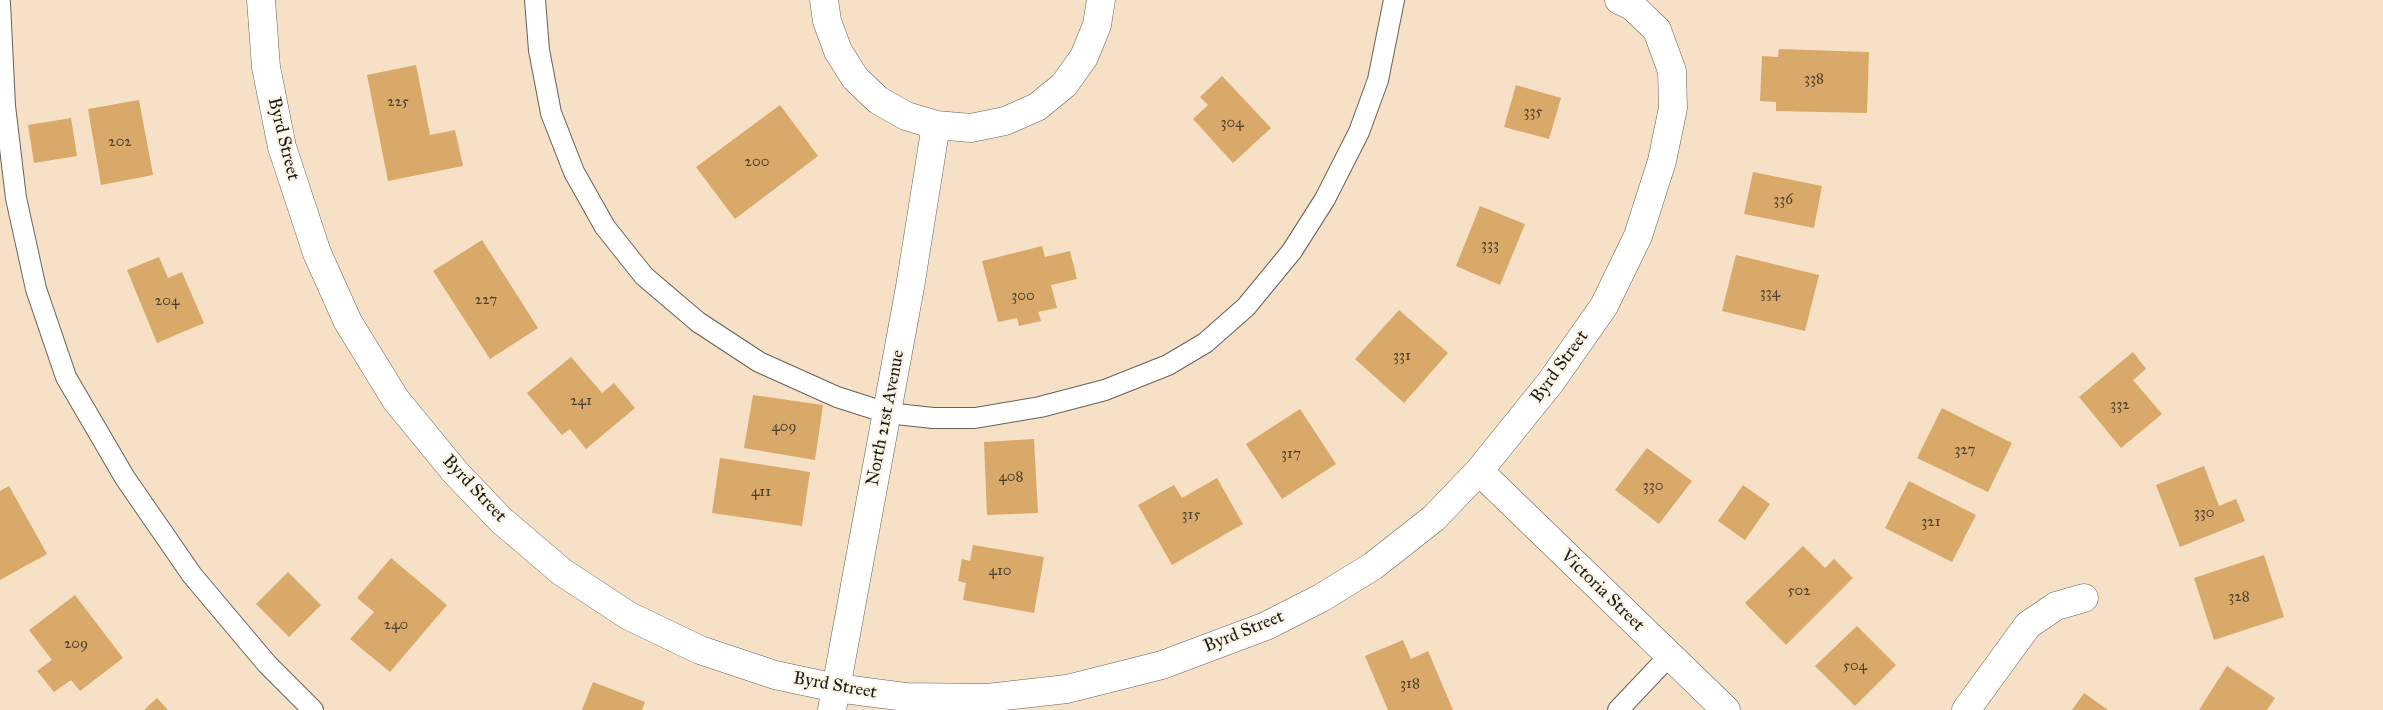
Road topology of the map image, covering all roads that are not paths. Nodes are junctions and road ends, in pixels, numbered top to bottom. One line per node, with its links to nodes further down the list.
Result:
1 (261, 0): 13 (street, Byrd Street)
2 (535, 0): 9 (lane)
3 (824, 0): 8 (street)
4 (1101, 0): 8 (street)
5 (1394, 0): 9 (lane)
6 (1619, 0): 10 (street, Byrd Street)
7 (0, 3): 14 (lane)
8 (936, 125): 9 (street, North 21st Avenue)
9 (887, 413): 13 (street, North 21st Avenue)
10 (1479, 471): 12 (street, Victoria Street); 13 (street, Byrd Street)
11 (2084, 598): 17 (street)
12 (1670, 656): 15 (lane); 16 (street, Victoria Street)
13 (834, 699)
14 (314, 710)
15 (1618, 710)
16 (1726, 710)
17 (1966, 710)

